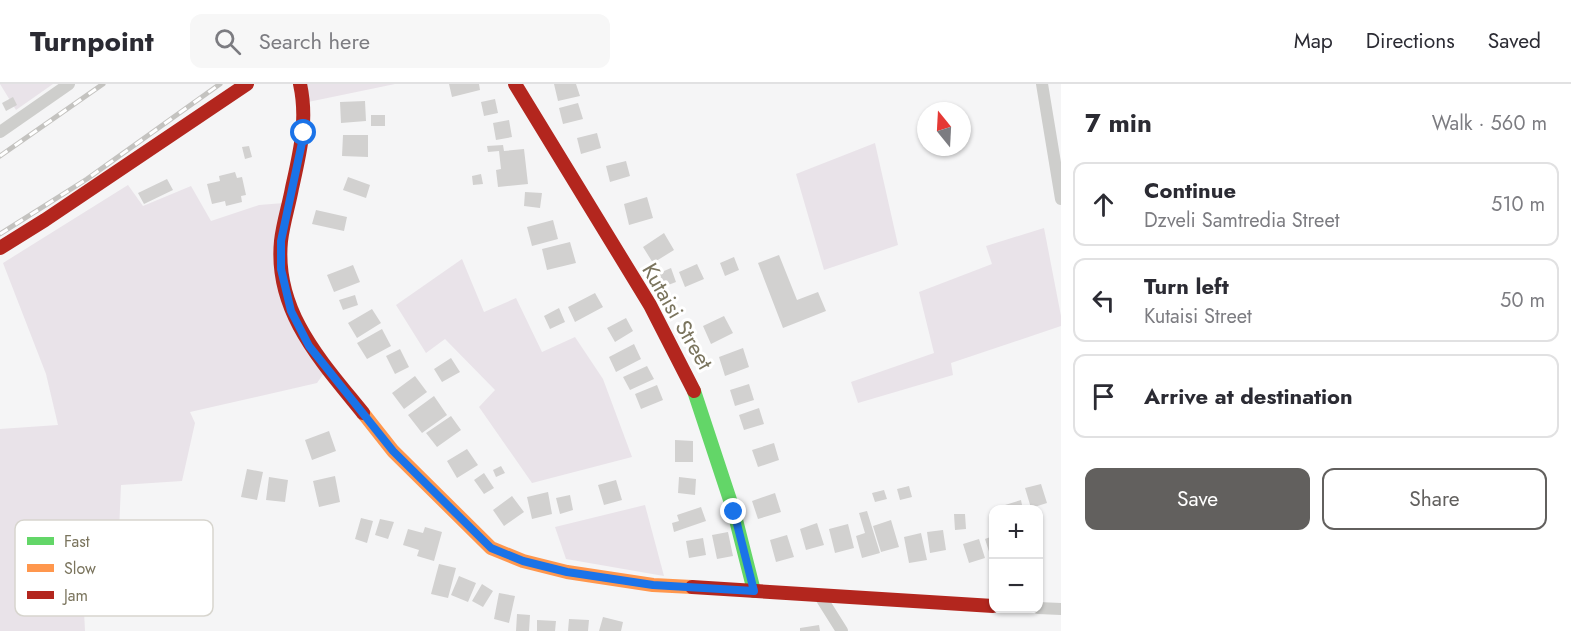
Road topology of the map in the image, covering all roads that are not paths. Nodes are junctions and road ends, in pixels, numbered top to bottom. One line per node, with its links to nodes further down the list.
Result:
1 (69, 84): 6 (street)
2 (247, 84): 8 (street)
3 (300, 84): 9 (street)
4 (515, 84): 9 (street, Kutaisi Street)
5 (1042, 84): 7 (street)
6 (0, 132)
7 (1061, 199)
8 (0, 248)
9 (754, 591): 10 (street)
10 (820, 596): 11 (street); 14 (street)
11 (989, 606)
12 (1043, 608): 13 (street)
13 (1061, 609)
14 (842, 631)

